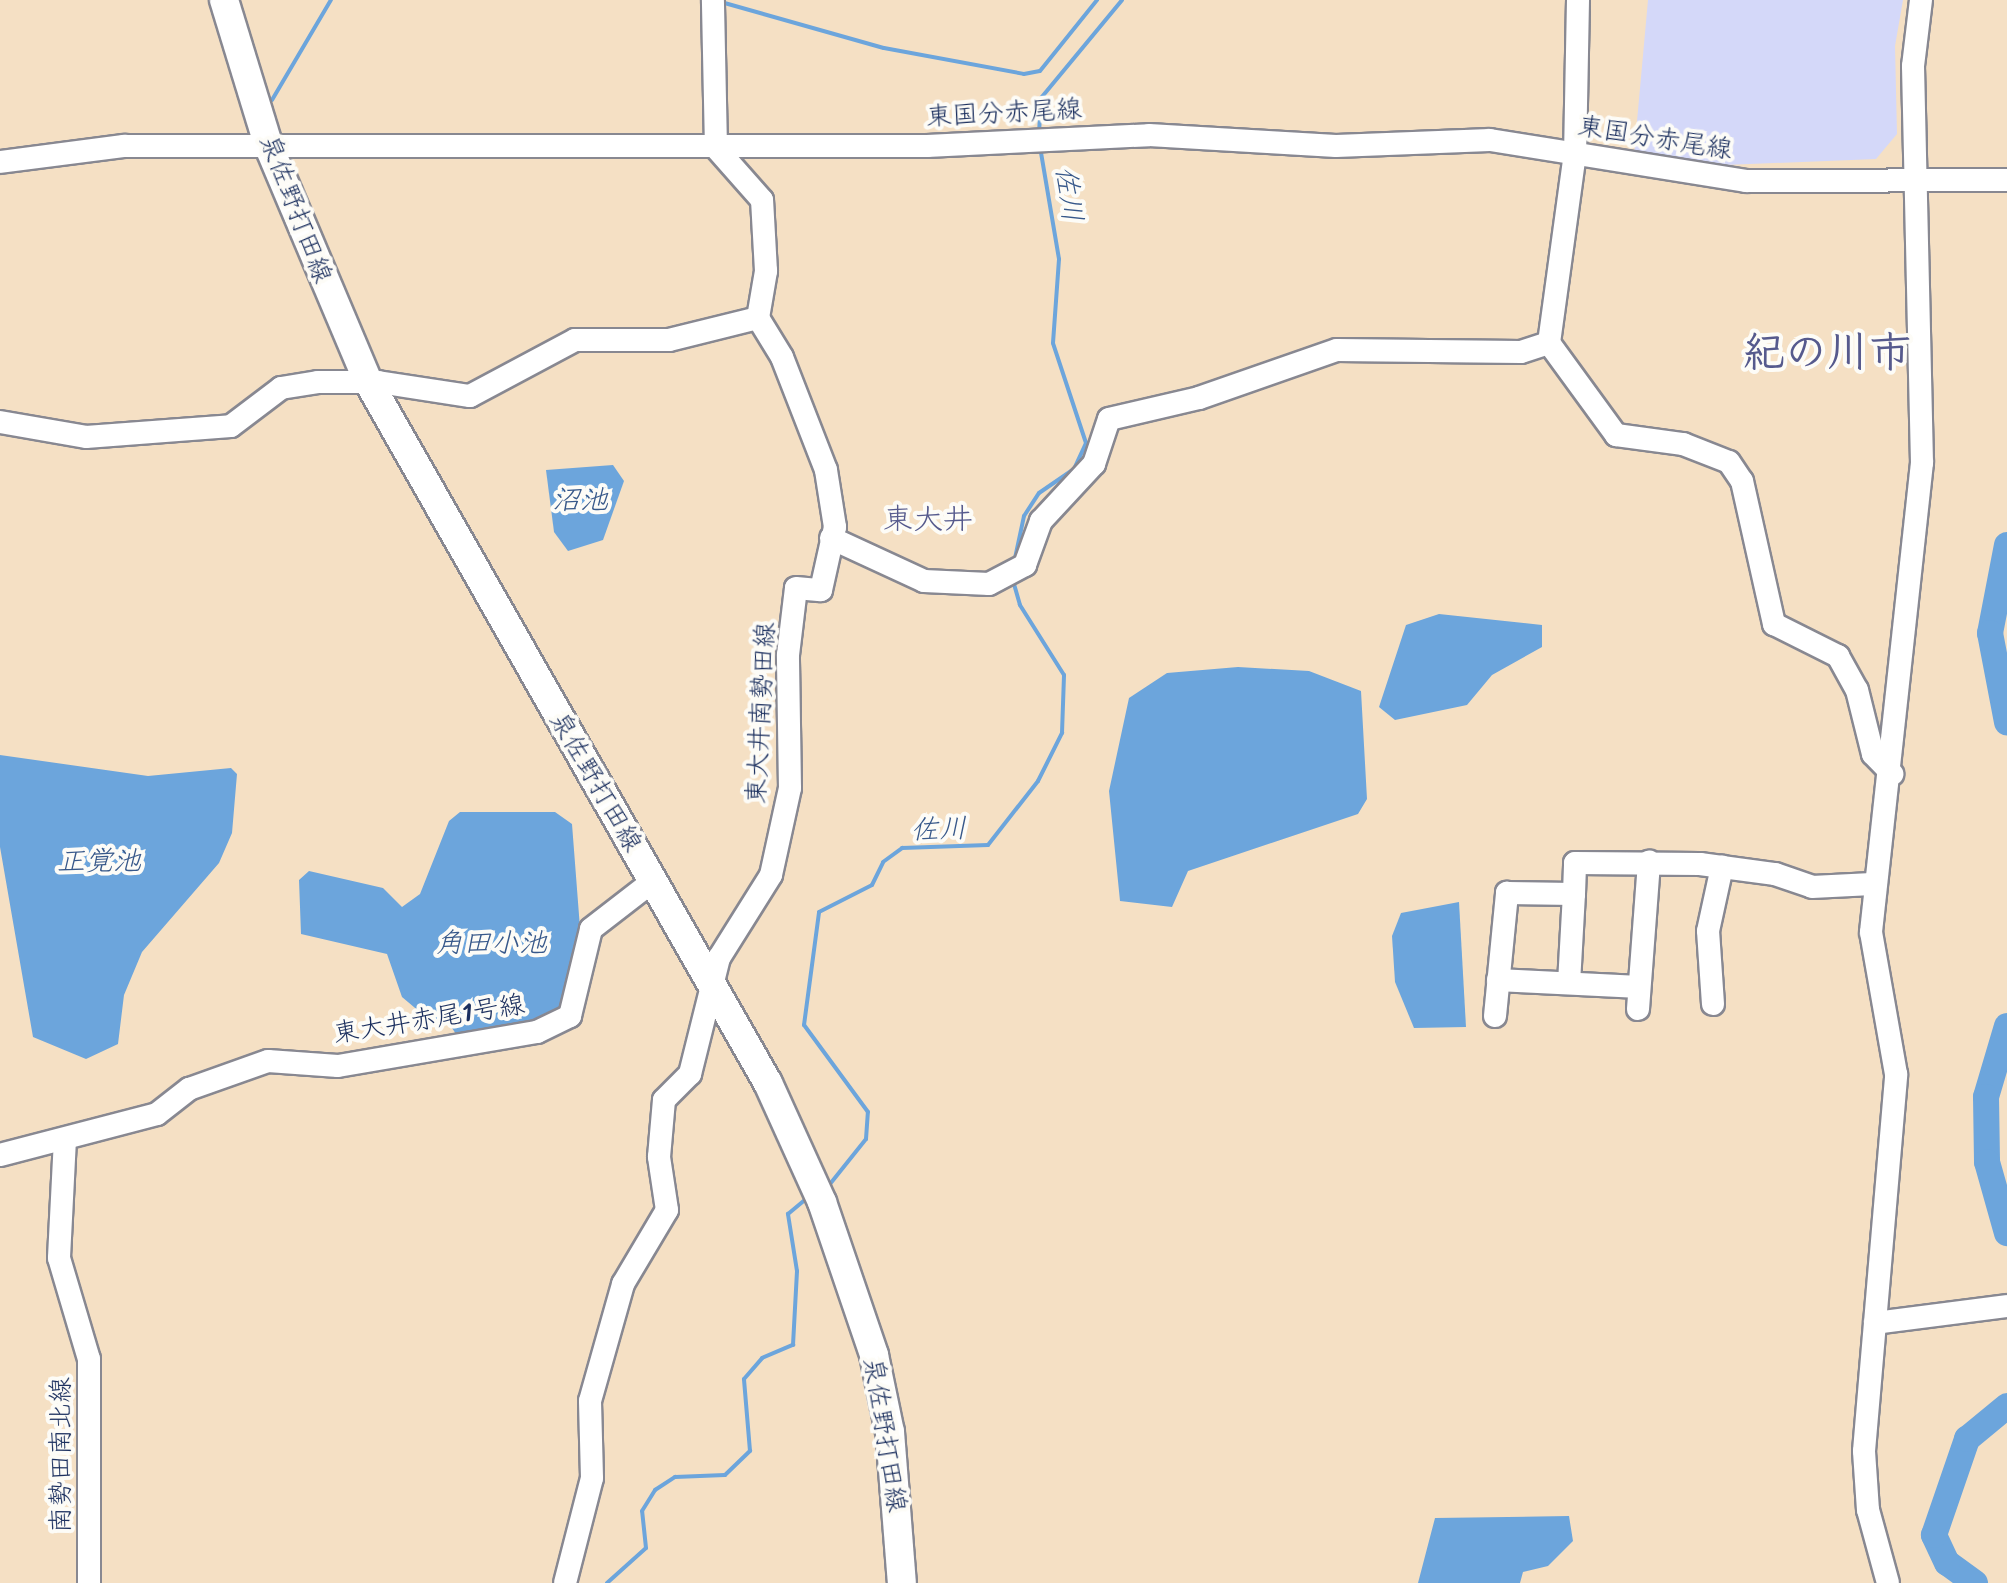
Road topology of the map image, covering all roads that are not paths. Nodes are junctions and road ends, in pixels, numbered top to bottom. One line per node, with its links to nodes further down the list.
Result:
1 (224, 0): 5 (main road, 泉佐野打田線)
2 (713, 0): 6 (street)
3 (1578, 0): 7 (street)
4 (1921, 0): 9 (street)
5 (269, 147): 6 (street, 東国分赤尾線); 8 (street, 東国分赤尾線); 13 (main road, 泉佐野打田線)
6 (716, 148): 7 (street, 東国分赤尾線); 11 (street)
7 (1575, 153): 9 (street, 東国分赤尾線); 12 (street)
8 (0, 162)
9 (1920, 178): 10 (street, 東国分赤尾線); 16 (street)
10 (2007, 180)
11 (758, 318): 13 (street); 15 (street, 東大井南勢田線)
12 (1549, 343): 15 (street); 16 (street)
13 (368, 381): 14 (street); 19 (main road, 泉佐野打田線)
14 (0, 422)
15 (831, 538): 24 (street, 東大井南勢田線)
16 (1892, 774): 20 (street)
17 (1649, 861): 18 (street); 21 (street); 23 (street)
18 (1722, 867): 20 (street); 25 (street)
19 (653, 881): 24 (main road, 泉佐野打田線); 27 (street, 東大井赤尾1号線)
20 (1872, 884): 30 (street)
21 (1574, 894): 22 (street); 23 (street)
22 (1498, 980): 23 (street); 26 (street)
23 (1569, 983)
24 (713, 988): 32 (street, 東大井南勢田線); 33 (main road, 泉佐野打田線)
25 (1713, 1004)
26 (1495, 1016)
27 (65, 1139): 28 (street, 東大井赤尾1号線); 31 (street, 南勢田南北線)
28 (0, 1155)
29 (2007, 1306): 30 (street)
30 (1875, 1323): 34 (street)
31 (89, 1583)
32 (565, 1583)
33 (902, 1583)
34 (1888, 1583)

